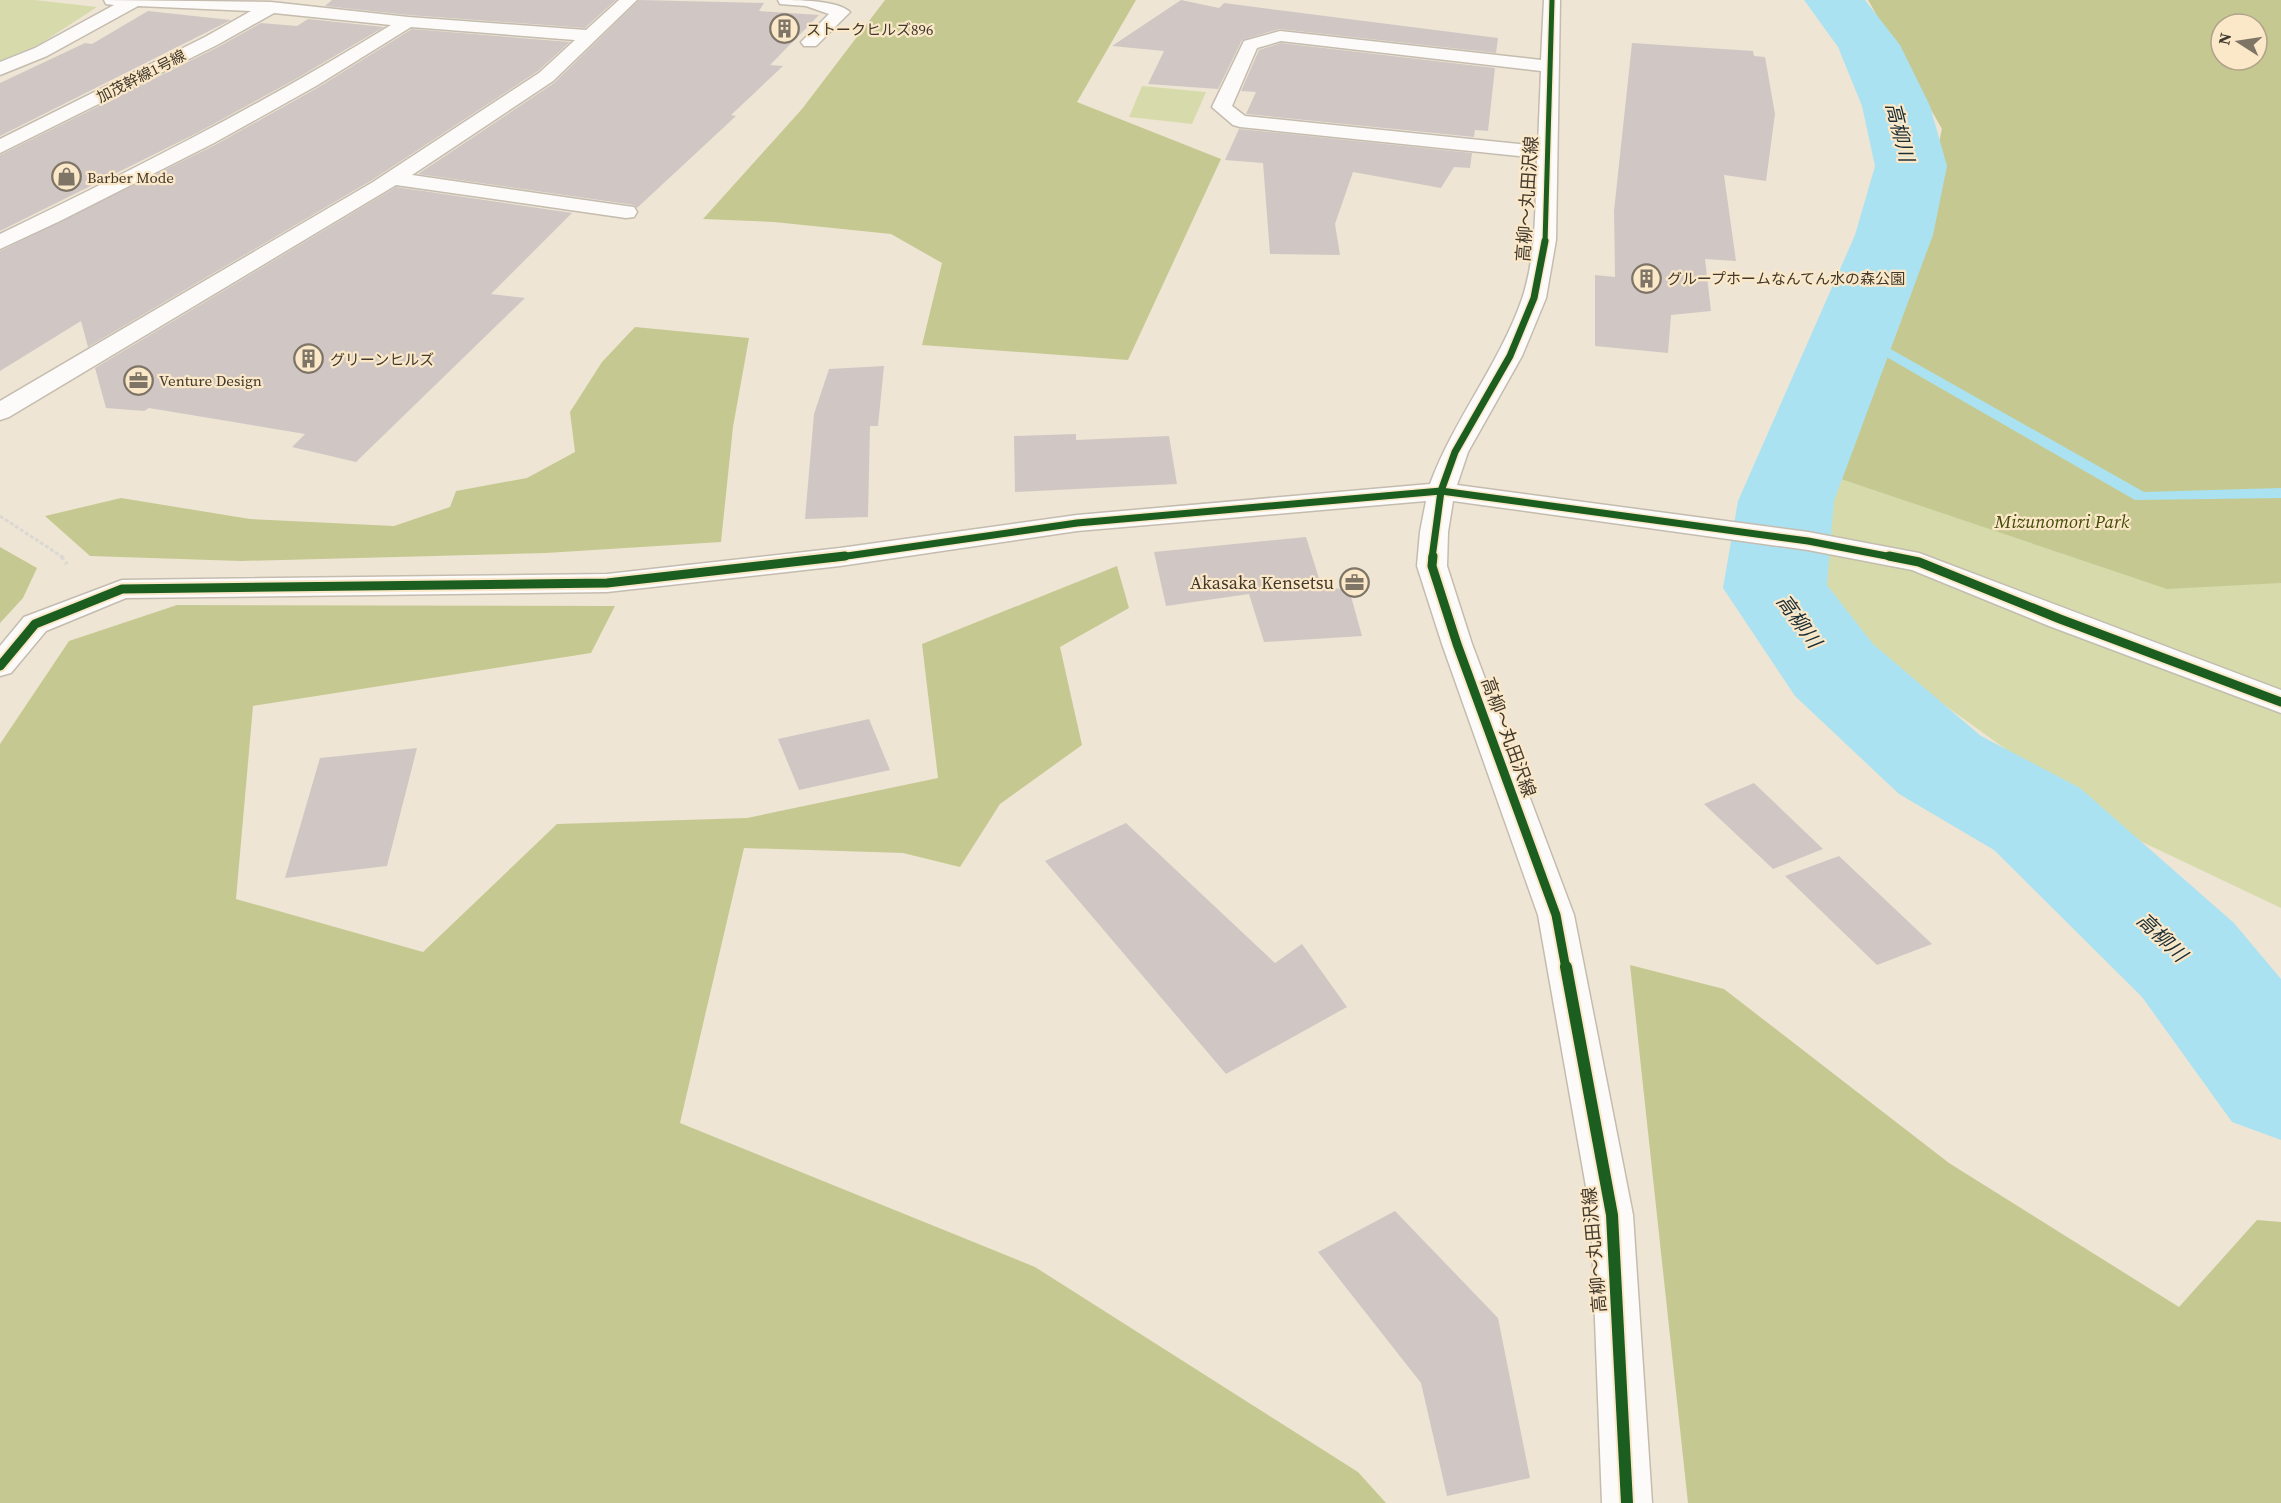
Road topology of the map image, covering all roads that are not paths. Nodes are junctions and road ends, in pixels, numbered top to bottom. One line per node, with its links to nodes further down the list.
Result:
1 (112, 0): 5 (street)
2 (628, 0): 8 (street)
3 (786, 0): 9 (street)
4 (1552, 0): 10 (street, 高柳～丸田沢線)
5 (133, 2): 6 (street); 11 (street)
6 (274, 4): 7 (street); 12 (street, 加茂幹線1号線)
7 (408, 22): 8 (street); 16 (street)
8 (591, 36): 14 (street)
9 (810, 42)
10 (1550, 66): 13 (street, 高柳～丸田沢線); 13 (street)
11 (0, 69)
12 (0, 147)
13 (1547, 153): 18 (street, 高柳～丸田沢線)
14 (391, 178): 15 (street); 17 (street)
15 (626, 212)
16 (0, 242)
17 (0, 412)
18 (1442, 490): 19 (street); 20 (street); 21 (street, 高柳～丸田沢線)
19 (0, 666)
20 (2281, 702)
21 (1627, 1503)

